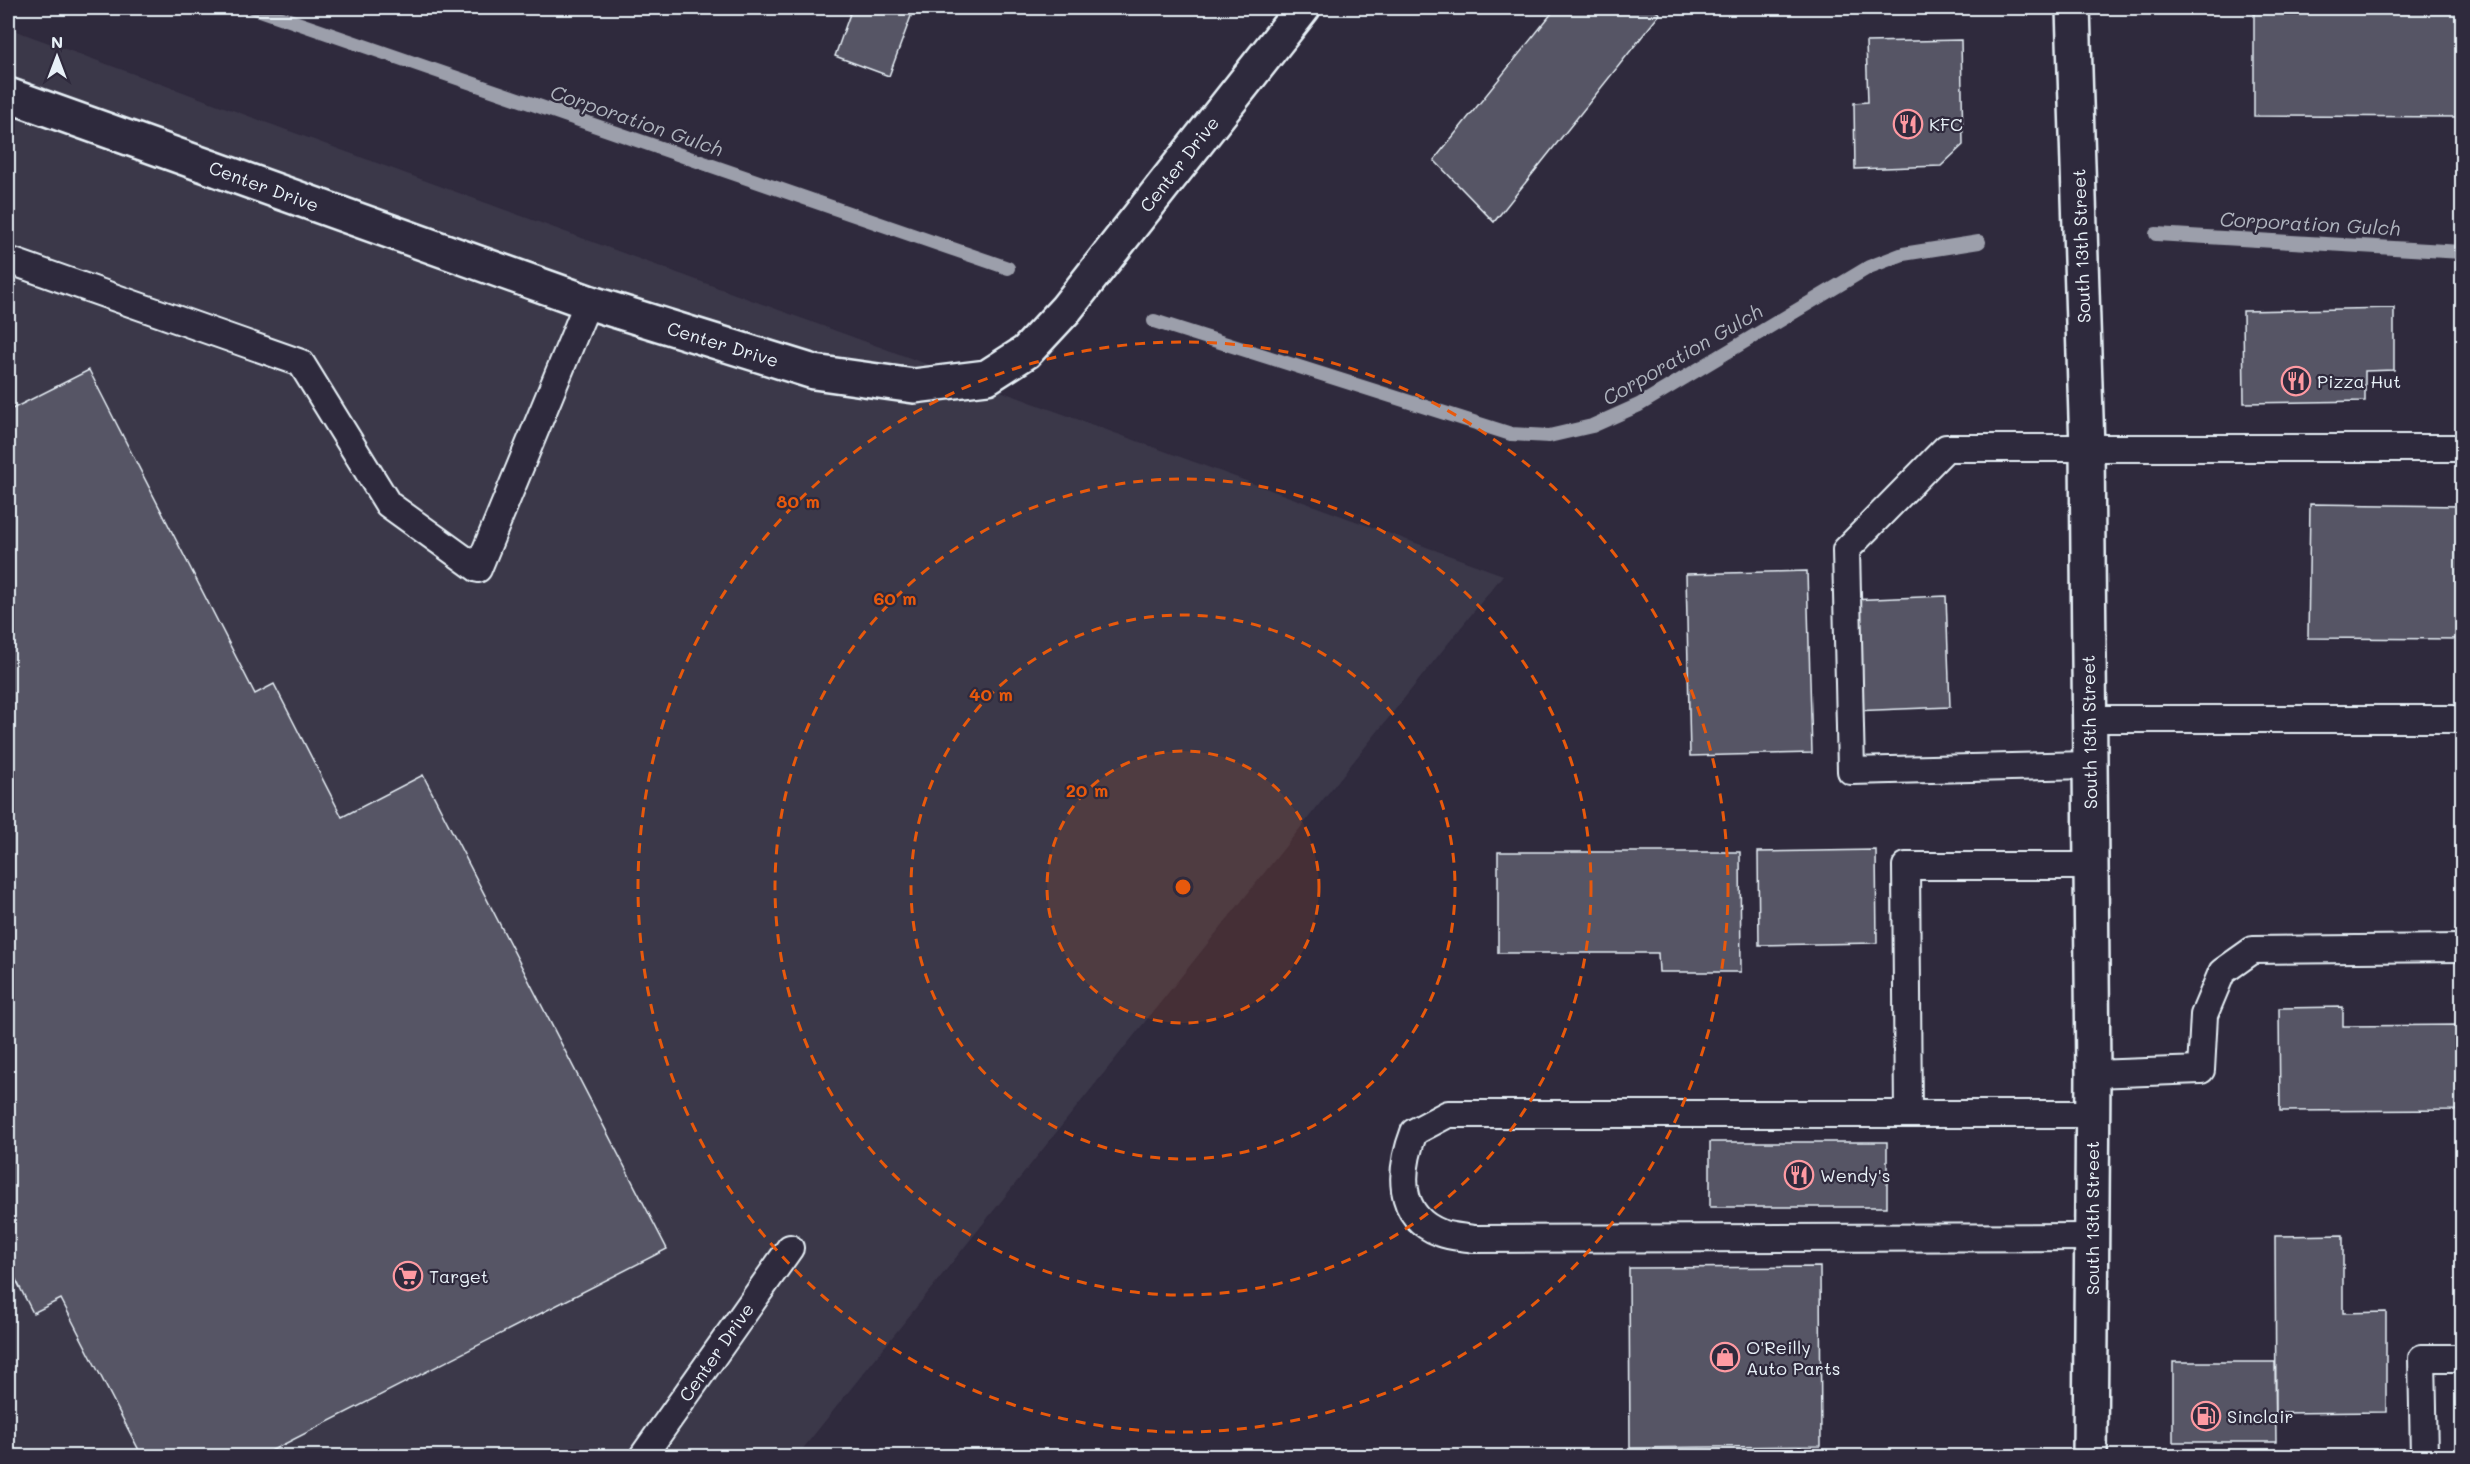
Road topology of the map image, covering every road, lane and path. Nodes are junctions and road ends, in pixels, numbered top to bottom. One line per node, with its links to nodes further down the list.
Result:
1 (1303, 8): 5 (main road, Center Drive)
2 (2073, 8): 6 (main road, South 13th Street)
3 (8, 95): 5 (main road, Center Drive)
4 (8, 260): 5 (lane)
5 (588, 302)
6 (2087, 448): 7 (lane); 8 (main road, South 13th Street); 10 (lane)
7 (2463, 448)
8 (2089, 719): 9 (lane); 10 (main road, South 13th Street)
9 (2463, 719)
10 (2089, 765): 11 (main road, South 13th Street)
11 (2090, 866): 13 (main road, South 13th Street); 14 (lane)
12 (2463, 948): 13 (lane)
13 (2092, 1074): 15 (main road, South 13th Street)
14 (1908, 1114): 15 (lane); 16 (lane)
15 (2092, 1114): 16 (main road, South 13th Street)
16 (2091, 1237): 20 (main road, South 13th Street)
17 (790, 1248): 19 (lane, Center Drive)
18 (2463, 1358): 21 (lane)
19 (643, 1456)
20 (2091, 1456)
21 (2424, 1456)

